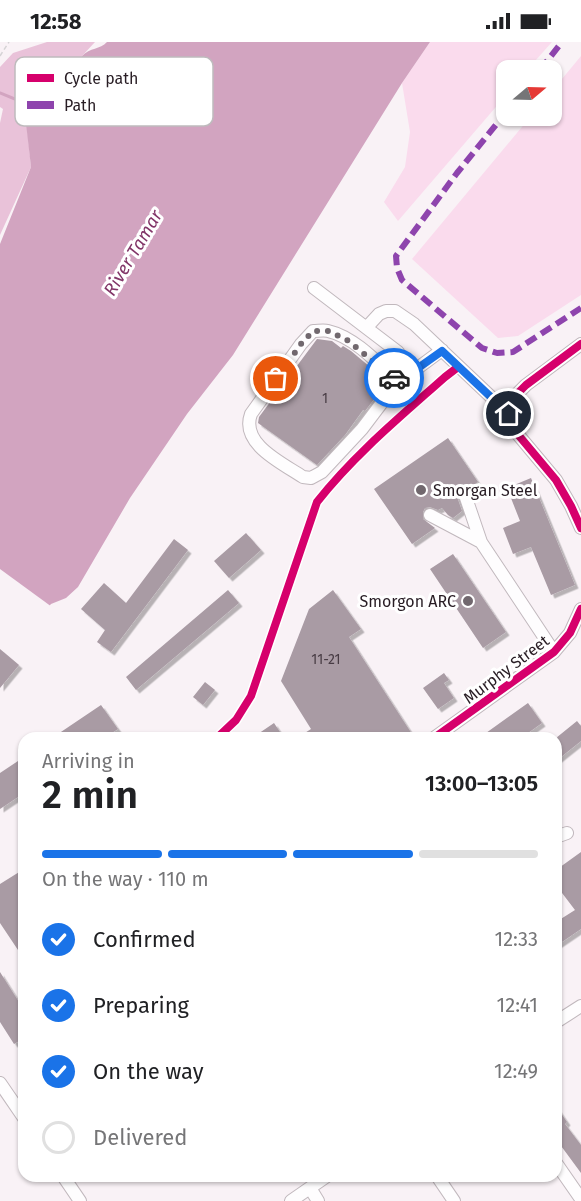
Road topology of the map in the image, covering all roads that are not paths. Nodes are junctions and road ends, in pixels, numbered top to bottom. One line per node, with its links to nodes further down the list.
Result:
1 (314, 288): 2 (street)
2 (367, 327): 4 (street); 5 (street)
3 (581, 344): 7 (street)
4 (442, 351): 6 (street); 7 (street)
5 (398, 352)
6 (396, 380): 6 (street)
7 (509, 414): 10 (street)
8 (464, 492): 11 (street)
9 (430, 515): 11 (street)
10 (581, 528)
11 (481, 542): 13 (street)
12 (581, 609): 13 (street, Murphy Street)
13 (554, 652): 14 (street, Murphy Street)
14 (442, 732)
15 (581, 1006): 16 (street)
16 (562, 1018)
17 (0, 1083): 18 (street)
18 (18, 1109)
19 (562, 1171): 24 (street)
20 (67, 1182): 25 (street)
21 (318, 1182): 23 (street)
22 (440, 1182): 28 (street)
23 (310, 1188): 26 (street); 27 (street)
24 (581, 1198)
25 (80, 1201)
26 (291, 1201)
27 (318, 1201)
28 (454, 1201)

